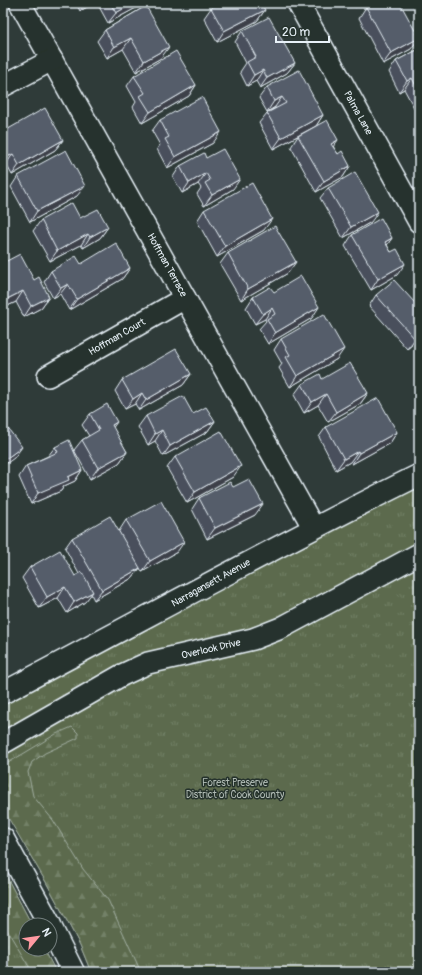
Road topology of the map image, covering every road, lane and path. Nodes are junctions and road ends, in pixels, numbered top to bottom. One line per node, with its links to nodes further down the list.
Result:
1 (20, 3): 3 (street, Hoffman Terrace)
2 (298, 3): 5 (street, Palma Lane)
3 (52, 60): 4 (street); 6 (street, Hoffman Terrace)
4 (3, 86)
5 (419, 222)
6 (185, 298): 7 (street, Hoffman Court); 9 (street, Hoffman Terrace)
7 (48, 376)
8 (419, 475): 9 (street, Narragansett Avenue)
9 (313, 527): 11 (street, Narragansett Avenue)
10 (419, 554): 12 (street, Overlook Drive)
11 (3, 693)
12 (3, 743)
13 (3, 839): 14 (street)
14 (45, 917)
15 (58, 942): 16 (street)
16 (73, 972)

